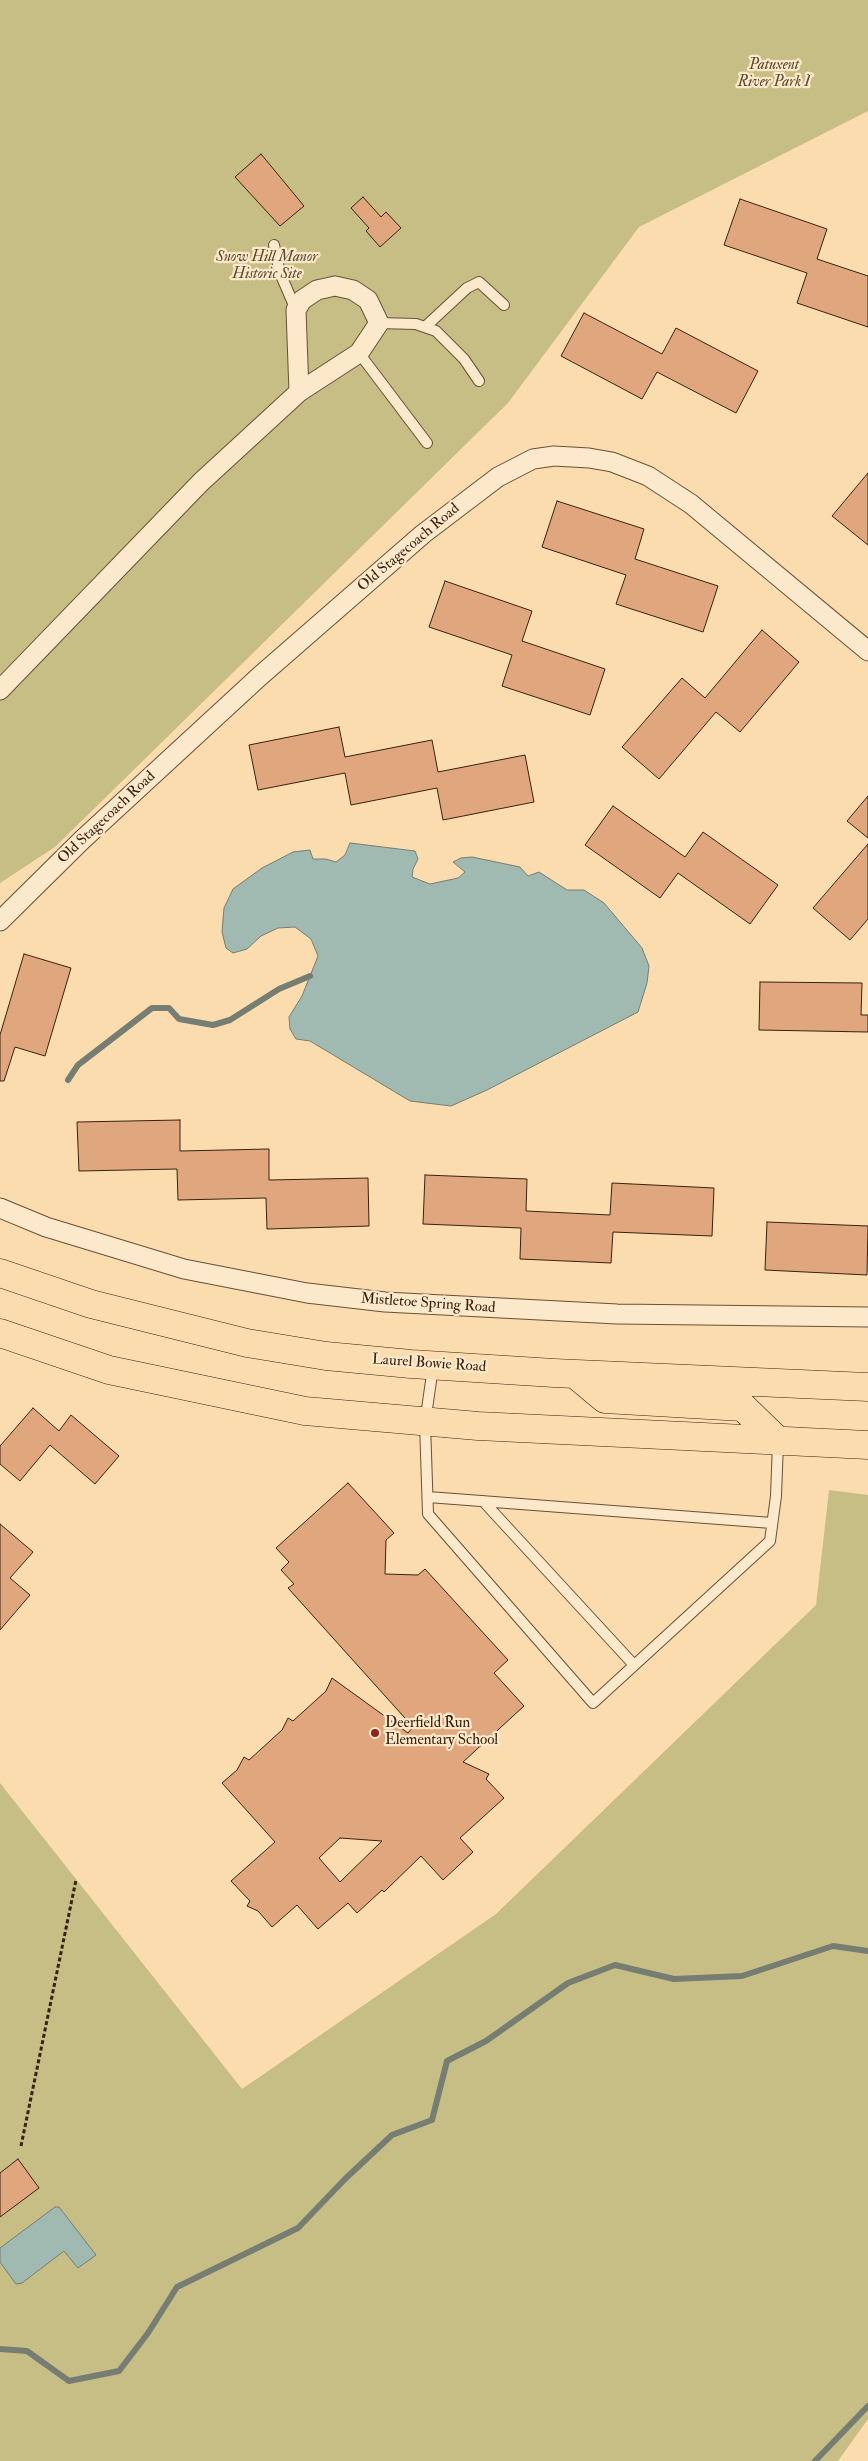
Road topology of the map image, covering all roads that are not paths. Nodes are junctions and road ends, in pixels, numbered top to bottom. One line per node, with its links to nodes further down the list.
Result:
1 (274, 245): 3 (lane)
2 (504, 305): 5 (lane)
3 (296, 310): 4 (street); 8 (street)
4 (379, 322): 5 (lane); 6 (street)
5 (425, 327): 7 (lane)
6 (359, 353): 8 (street); 9 (lane)
7 (480, 381)
8 (299, 392): 11 (street)
9 (427, 443)
10 (868, 652): 12 (street, Old Stagecoach Road)
11 (0, 690)
12 (0, 921)
13 (0, 1208): 15 (street, Mistletoe Spring Road)
14 (0, 1273): 17 (main road, Laurel Bowie Road)
15 (868, 1317)
16 (0, 1333): 20 (main road)
17 (433, 1366): 18 (main road, Laurel Bowie Road); 20 (lane)
18 (575, 1374): 19 (main road, Laurel Bowie Road); 21 (main road)
19 (868, 1387)
20 (425, 1423): 21 (main road); 23 (lane)
21 (778, 1441): 22 (main road); 25 (lane)
22 (868, 1445)
23 (428, 1497): 24 (lane); 26 (lane)
24 (483, 1501): 25 (lane); 26 (lane)
25 (772, 1523): 26 (lane)
26 (634, 1665)

